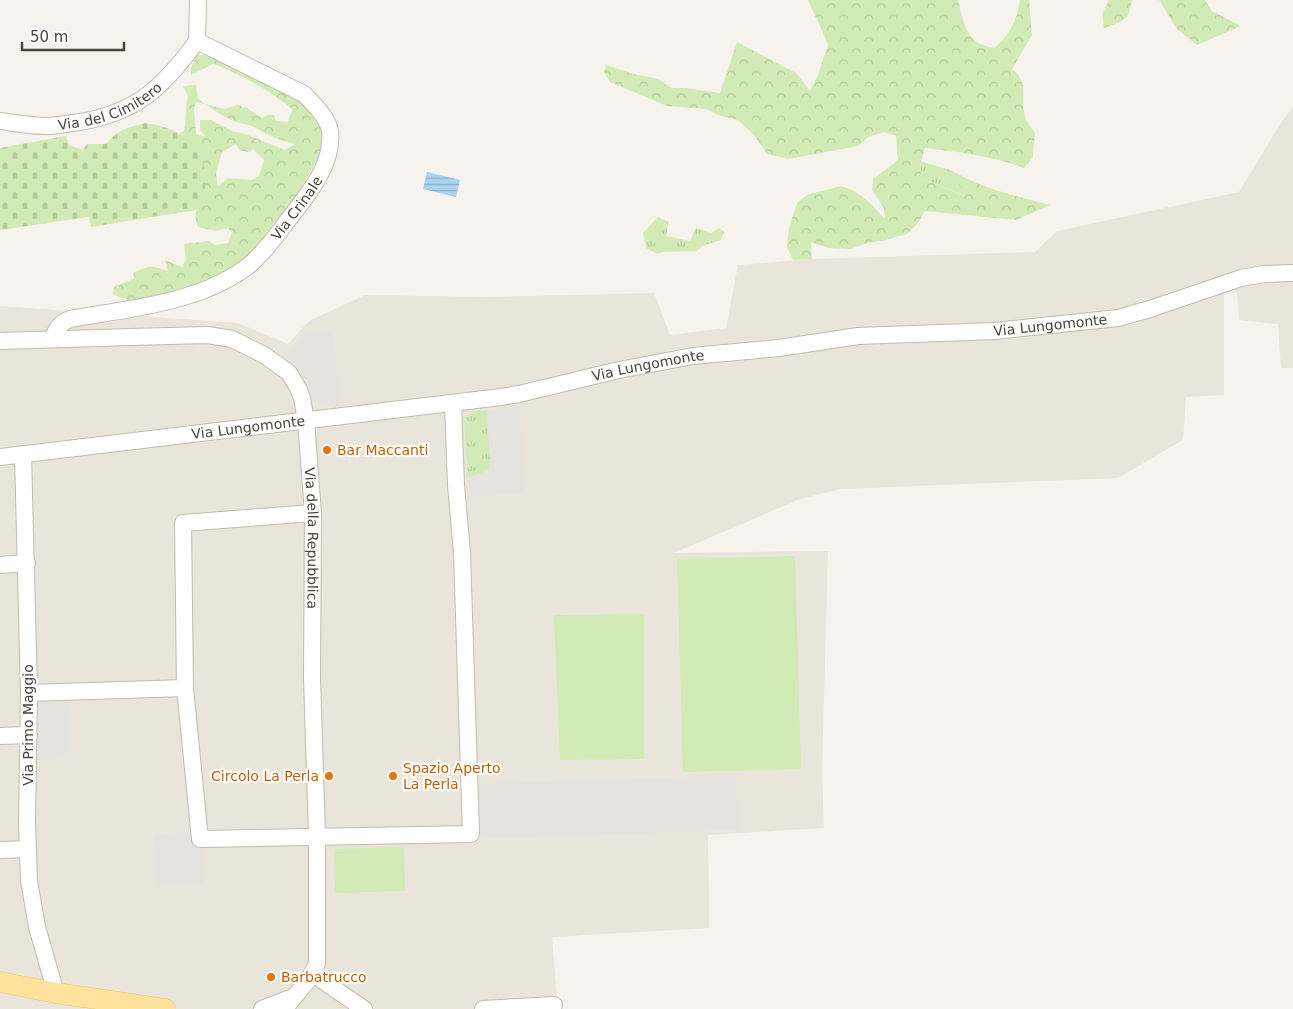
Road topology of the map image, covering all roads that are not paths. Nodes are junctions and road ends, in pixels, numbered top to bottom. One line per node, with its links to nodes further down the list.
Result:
1 (198, 0): 2 (street)
2 (197, 41): 3 (street, Via del Cimitero); 5 (street, Via Crinale)
3 (0, 121)
4 (1293, 273): 7 (street, Via Lungomonte)
5 (53, 339): 6 (street, Via della Repubblica); 8 (street, Via della Repubblica)
6 (0, 340)
7 (453, 404): 8 (street, Via Lungomonte); 17 (street)
8 (306, 421): 9 (street, Via Lungomonte); 10 (street, Via della Repubblica)
9 (12, 455): 11 (street, Via Primo Maggio)
10 (313, 513): 13 (street); 17 (street, Via della Repubblica)
11 (27, 563): 12 (street); 14 (street, Via Primo Maggio)
12 (0, 565)
13 (185, 688): 14 (street); 17 (street)
14 (29, 694): 15 (street, Via Primo Maggio)
15 (28, 735): 16 (street); 18 (street, Via Primo Maggio)
16 (0, 736)
17 (316, 836): 20 (street, Via della Repubblica)
18 (27, 849): 19 (street); 22 (street, Via Primo Maggio)
19 (0, 850)
20 (313, 974): 24 (street, Via della Repubblica); 26 (street)
21 (0, 982): 22 (main road)
22 (56, 993): 25 (main road)
23 (554, 1005): 27 (street)
24 (279, 1007)
25 (166, 1009)
26 (364, 1009)
27 (483, 1009)

